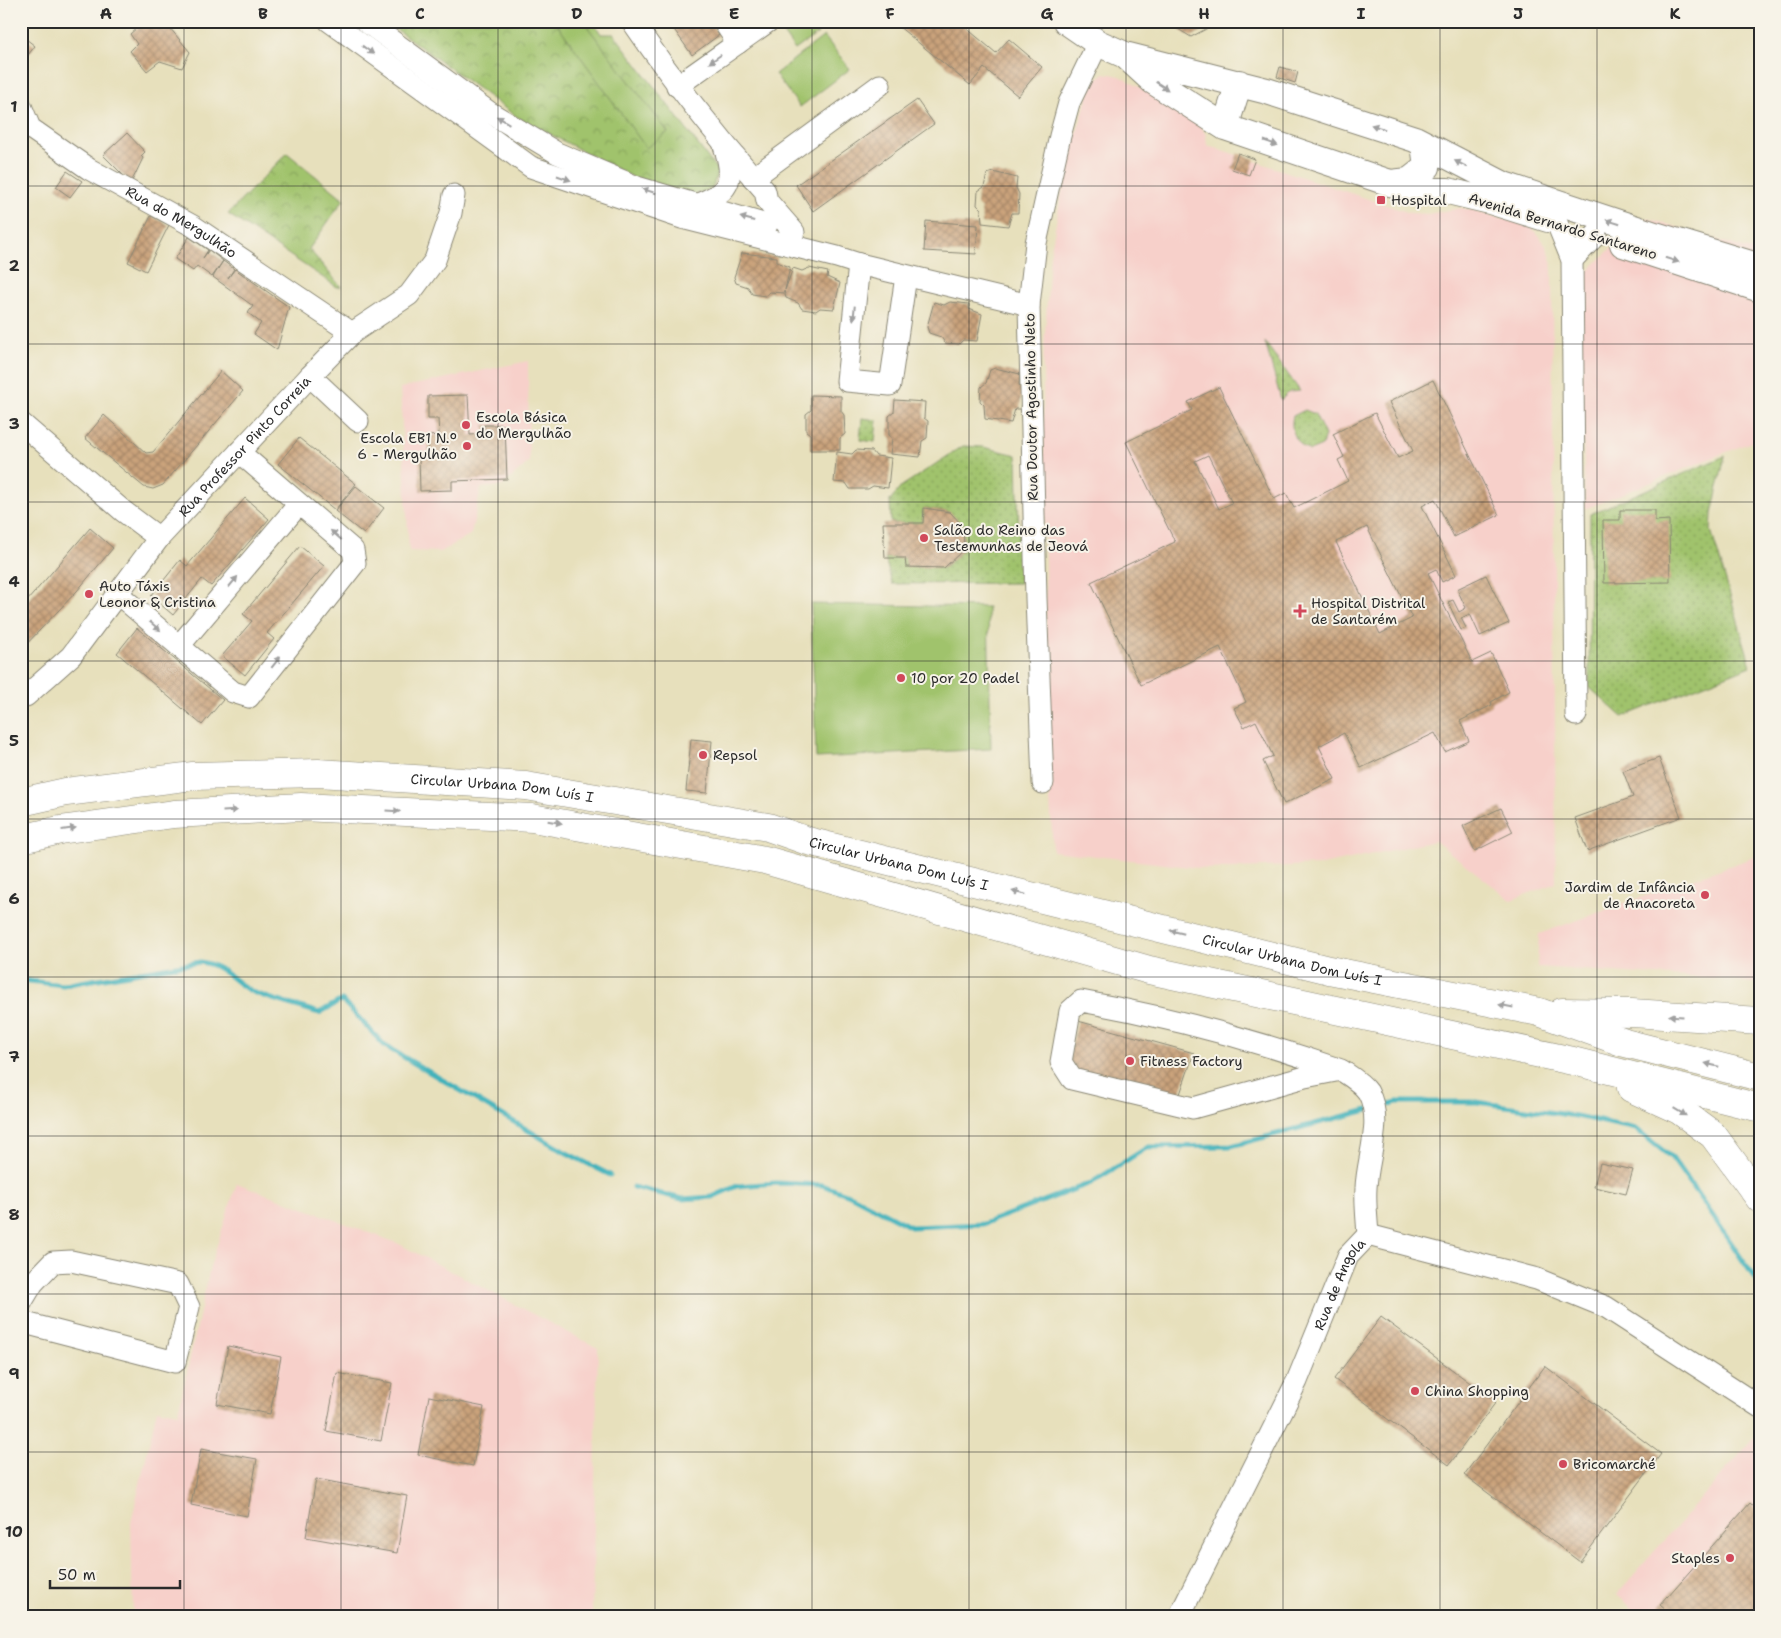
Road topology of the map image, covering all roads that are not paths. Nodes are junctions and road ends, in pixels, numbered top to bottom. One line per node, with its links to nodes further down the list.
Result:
1 (329, 21): 25 (street, one-way to 25)
2 (365, 21): 21 (street, one-way to 2)
3 (632, 21): 12 (street)
4 (723, 21): 7 (street)
5 (769, 21): 7 (street)
6 (1066, 21): 8 (main road, Avenida Bernardo Santareno)
7 (738, 43): 12 (street, one-way to 12)
8 (1098, 43): 9 (main road, Avenida Bernardo Santareno); 31 (street, Rua Doutor Agostinho Neto)
9 (1124, 55): 10 (main road, Avenida Bernardo Santareno); 14 (main road, Avenida Bernardo Santareno, one-way to 14)
10 (1239, 83): 14 (main road); 16 (main road, Avenida Bernardo Santareno, one-way to 10)
11 (880, 85): 18 (street)
12 (677, 86): 17 (street)
13 (21, 106): 15 (street, Rua do Mergulhão)
14 (1226, 127): 19 (main road, Avenida Bernardo Santareno, one-way to 19)
15 (25, 132): 32 (street, Rua do Mergulhão)
16 (1424, 144): 19 (main road); 28 (main road, Avenida Bernardo Santareno, one-way to 16)
17 (724, 146): 18 (street); 21 (street)
18 (753, 178): 23 (street)
19 (1390, 183): 22 (main road, Avenida Bernardo Santareno)
20 (454, 195): 32 (street, Rua Professor Pinto Correia)
21 (695, 205): 23 (street, one-way to 21)
22 (1557, 223): 24 (main road, Avenida Bernardo Santareno); 26 (street)
23 (794, 232): 25 (street)
24 (1596, 235): 26 (street); 30 (main road, Avenida Bernardo Santareno, one-way to 30)
25 (837, 257): 27 (street)
26 (1572, 260): 42 (street)
27 (858, 264): 29 (street); 29 (street, one-way to 29)
28 (1760, 267)
29 (906, 276): 31 (street)
30 (1760, 289)
31 (1029, 305): 43 (street, Rua Doutor Agostinho Neto)
32 (352, 333): 33 (street, Rua Professor Pinto Correia)
33 (310, 376): 34 (street); 36 (street, Rua Professor Pinto Correia)
34 (358, 421)
35 (21, 422): 38 (street)
36 (239, 452): 37 (street); 38 (street, Rua Professor Pinto Correia)
37 (299, 504): 40 (street, one-way to 37); 40 (street, one-way to 37)
38 (158, 538): 39 (street, Rua Professor Pinto Correia)
39 (118, 594): 40 (street, one-way to 40); 41 (street, Rua Professor Pinto Correia)
40 (178, 646)
41 (21, 697)
42 (1576, 715)
43 (1043, 783)
44 (21, 802): 46 (highway, Circular Urbana Dom Luís I, one-way to 44)
45 (21, 839): 49 (highway, Circular Urbana Dom Luís I, one-way to 49)
46 (1539, 1012): 47 (highway, one-way to 46); 51 (highway, Circular Urbana Dom Luís I, one-way to 46)
47 (1760, 1021)
48 (1274, 1048): 50 (street); 52 (street); 52 (street)
49 (1573, 1061): 53 (highway, Circular Urbana Dom Luís I); 54 (highway, one-way to 54)
50 (1341, 1070): 52 (street); 55 (street)
51 (1760, 1077)
52 (1272, 1086)
53 (1760, 1108)
54 (1760, 1199)
55 (1368, 1235): 58 (street, Rua de Angola); 59 (street, Rua de Angola)
56 (21, 1303): 57 (street)
57 (21, 1322)
58 (1760, 1407)
59 (1179, 1617)

